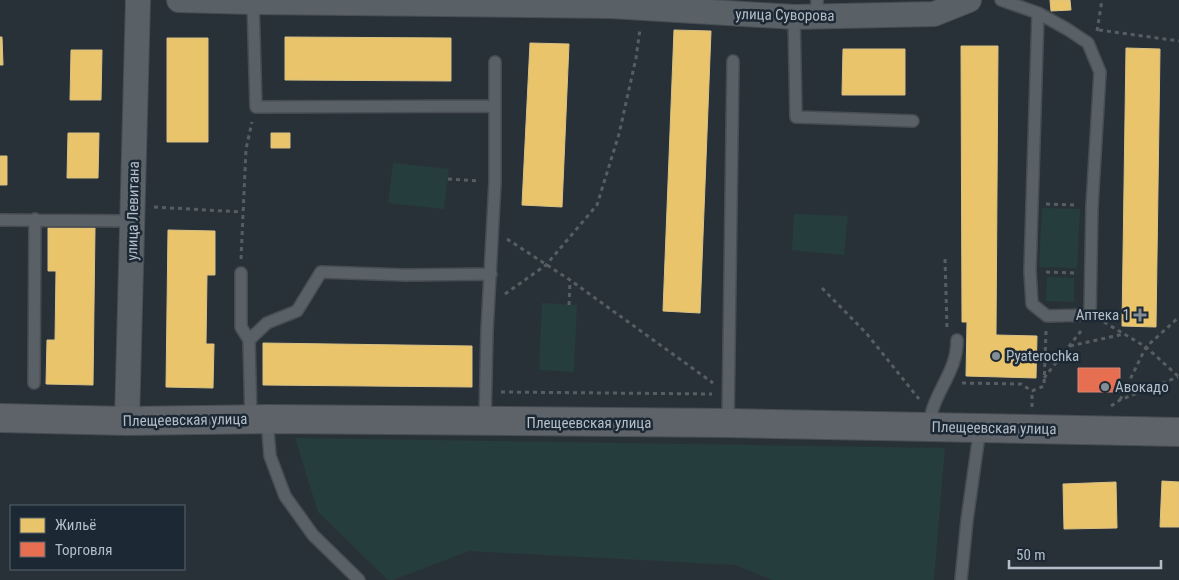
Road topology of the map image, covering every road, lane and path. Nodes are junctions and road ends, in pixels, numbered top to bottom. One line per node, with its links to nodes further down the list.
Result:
1 (138, 0): 25 (street, улица Левитана)
2 (179, 0): 6 (street, улица Суворова)
3 (969, 0): 9 (street, улица Суворова)
4 (1001, 0): 10 (lane)
5 (1102, 0): 12 (path)
6 (253, 2): 7 (street, улица Суворова); 18 (lane)
7 (611, 3): 8 (street, улица Суворова)
8 (643, 8): 11 (street, улица Суворова); 30 (path)
9 (817, 8): 11 (street, улица Суворова)
10 (1038, 13): 14 (lane); 22 (lane)
11 (794, 17): 19 (lane)
12 (1098, 30): 13 (path); 14 (path)
13 (1179, 41)
14 (1088, 43): 23 (lane)
15 (734, 61): 53 (lane)
16 (496, 62): 17 (lane)
17 (495, 106): 18 (lane); 21 (lane)
18 (256, 108): 24 (path)
19 (913, 121)
20 (448, 179): 21 (path)
21 (495, 182): 28 (lane)
22 (1033, 204): 23 (path); 31 (lane)
23 (1092, 206): 34 (lane)
24 (242, 212): 25 (path); 32 (path)
25 (133, 213): 26 (lane); 58 (street, улица Левитана)
26 (35, 219): 27 (lane); 50 (lane)
27 (0, 220)
28 (493, 233): 30 (path); 33 (lane)
29 (945, 259): 44 (path)
30 (546, 265): 35 (path); 37 (path)
31 (1030, 271): 34 (path); 40 (lane)
32 (240, 273): 43 (lane)
33 (491, 274): 43 (lane); 59 (lane)
34 (1090, 274): 39 (lane)
35 (570, 280): 38 (path); 53 (path)
36 (822, 288): 57 (path)
37 (504, 295)
38 (569, 305)
39 (1090, 315): 40 (lane); 42 (path); 45 (path)
40 (1047, 316): 49 (path)
41 (1179, 317): 46 (path)
42 (1124, 334): 45 (path); 46 (path)
43 (249, 340): 56 (lane)
44 (957, 340): 47 (lane)
45 (1069, 346): 49 (path)
46 (1146, 347): 48 (path); 48 (path)
47 (950, 374): 51 (path); 57 (lane)
48 (1179, 377)
49 (1044, 378): 51 (path)
50 (34, 383)
51 (1032, 391): 54 (path)
52 (493, 392): 53 (path)
53 (728, 394): 60 (lane)
54 (1032, 415)
55 (3, 419): 58 (street, Плещеевская улица)
56 (259, 420): 58 (street, Плещеевская улица); 59 (street, Плещеевская улица); 63 (lane)
57 (931, 420): 60 (street, Плещеевская улица); 61 (street, Плещеевская улица)
58 (127, 421)
59 (485, 422): 60 (street, Плещеевская улица)
60 (728, 424)
61 (980, 428): 62 (street, Плещеевская улица); 64 (lane)
62 (1179, 432)
63 (359, 580)
64 (961, 580)

